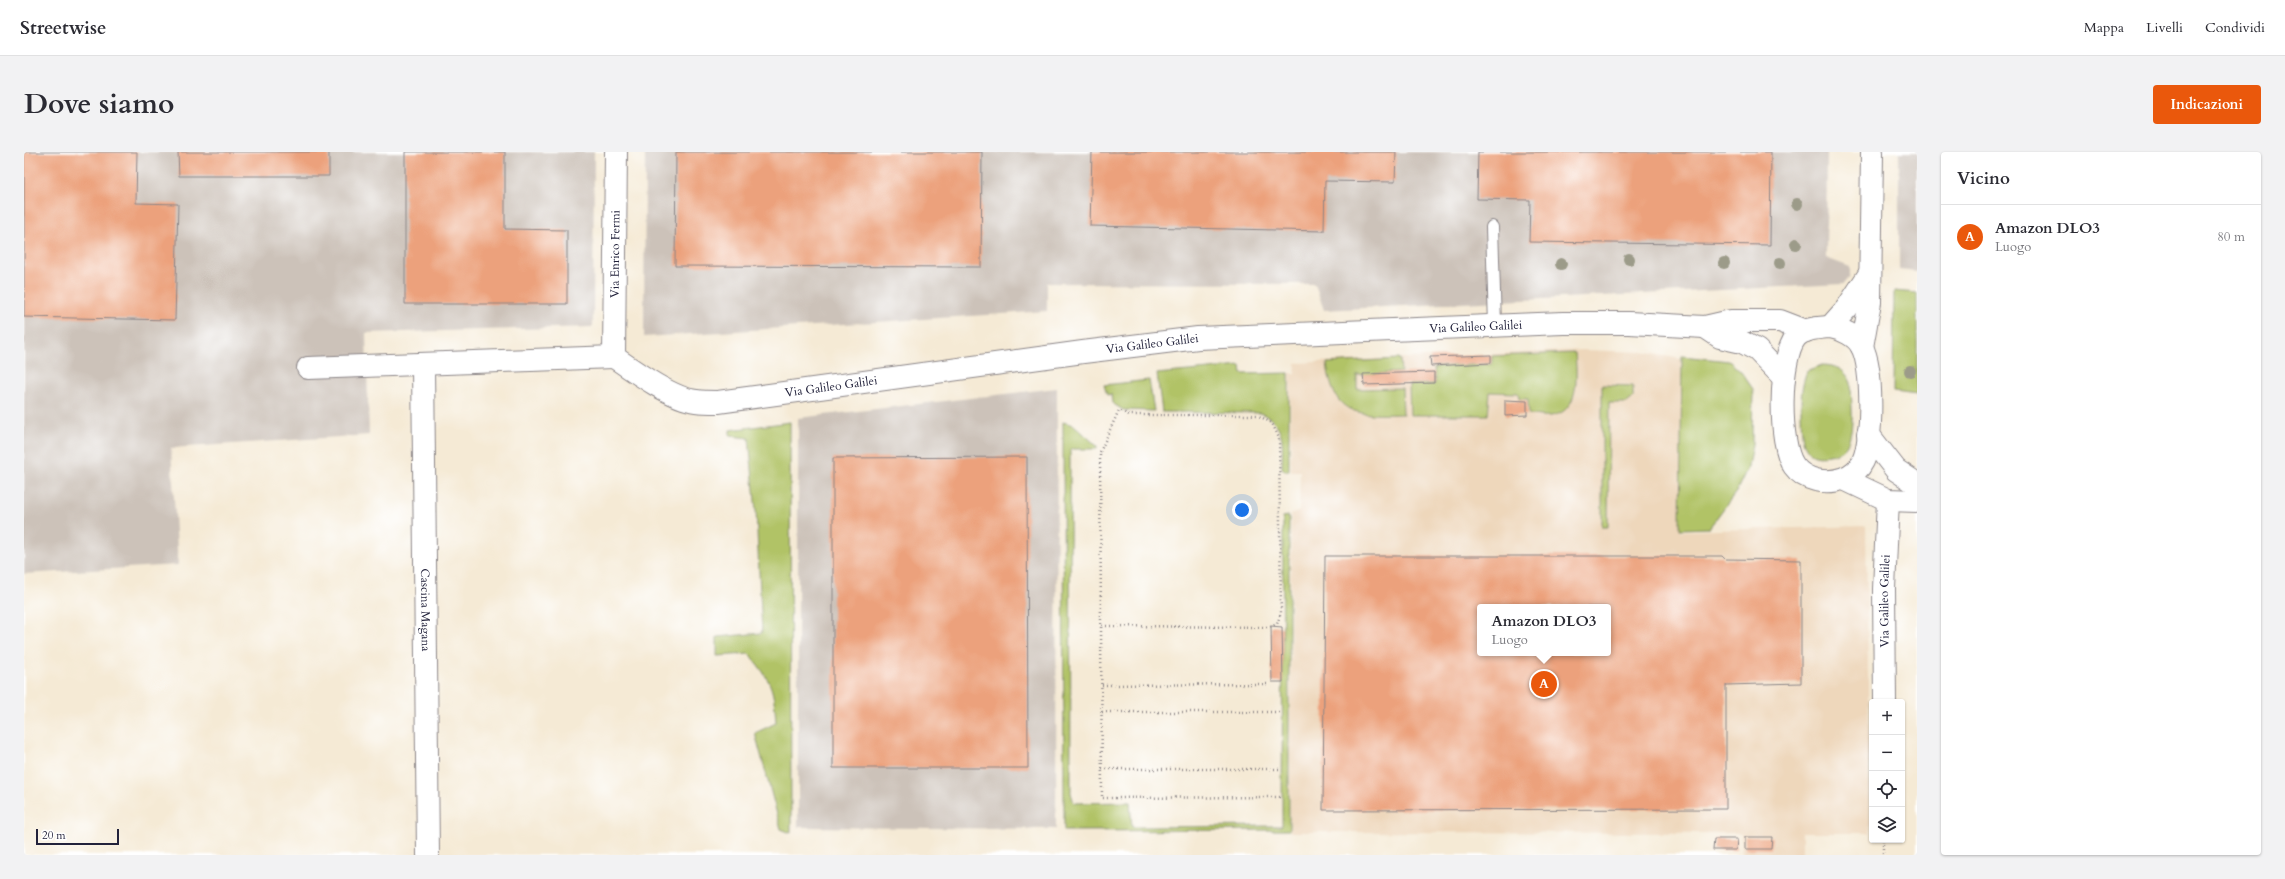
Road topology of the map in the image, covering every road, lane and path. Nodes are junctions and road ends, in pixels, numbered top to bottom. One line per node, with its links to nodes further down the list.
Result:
1 (616, 152): 10 (street, Via Enrico Fermi)
2 (1872, 152): 4 (street)
3 (1492, 227): 5 (lane)
4 (1870, 273): 7 (street); 9 (street)
5 (1495, 325): 6 (street, Via Galileo Galilei); 10 (street, Via Galileo Galilei)
6 (1705, 327): 8 (street); 13 (street)
7 (1830, 327): 8 (street); 9 (street)
8 (1806, 330): 13 (street)
9 (1862, 347): 14 (street)
10 (614, 357): 11 (street)
11 (422, 364): 12 (street); 29 (street, Cascina Magana)
12 (308, 368)
13 (1784, 378): 15 (street)
14 (1868, 434): 15 (street); 16 (street)
15 (1844, 479): 17 (street)
16 (1917, 484)
17 (1888, 500): 18 (street); 22 (street, Via Galileo Galilei)
18 (1917, 501)
19 (1102, 626): 19 (path); 21 (path)
20 (1267, 684): 21 (path)
21 (1102, 685): 23 (path)
22 (1885, 699)
23 (1102, 712): 24 (path); 25 (path)
24 (1282, 712)
25 (1102, 769): 26 (path); 27 (path)
26 (1281, 769)
27 (1281, 797)
28 (1883, 843): 30 (path)
29 (428, 855)
30 (1883, 855)

